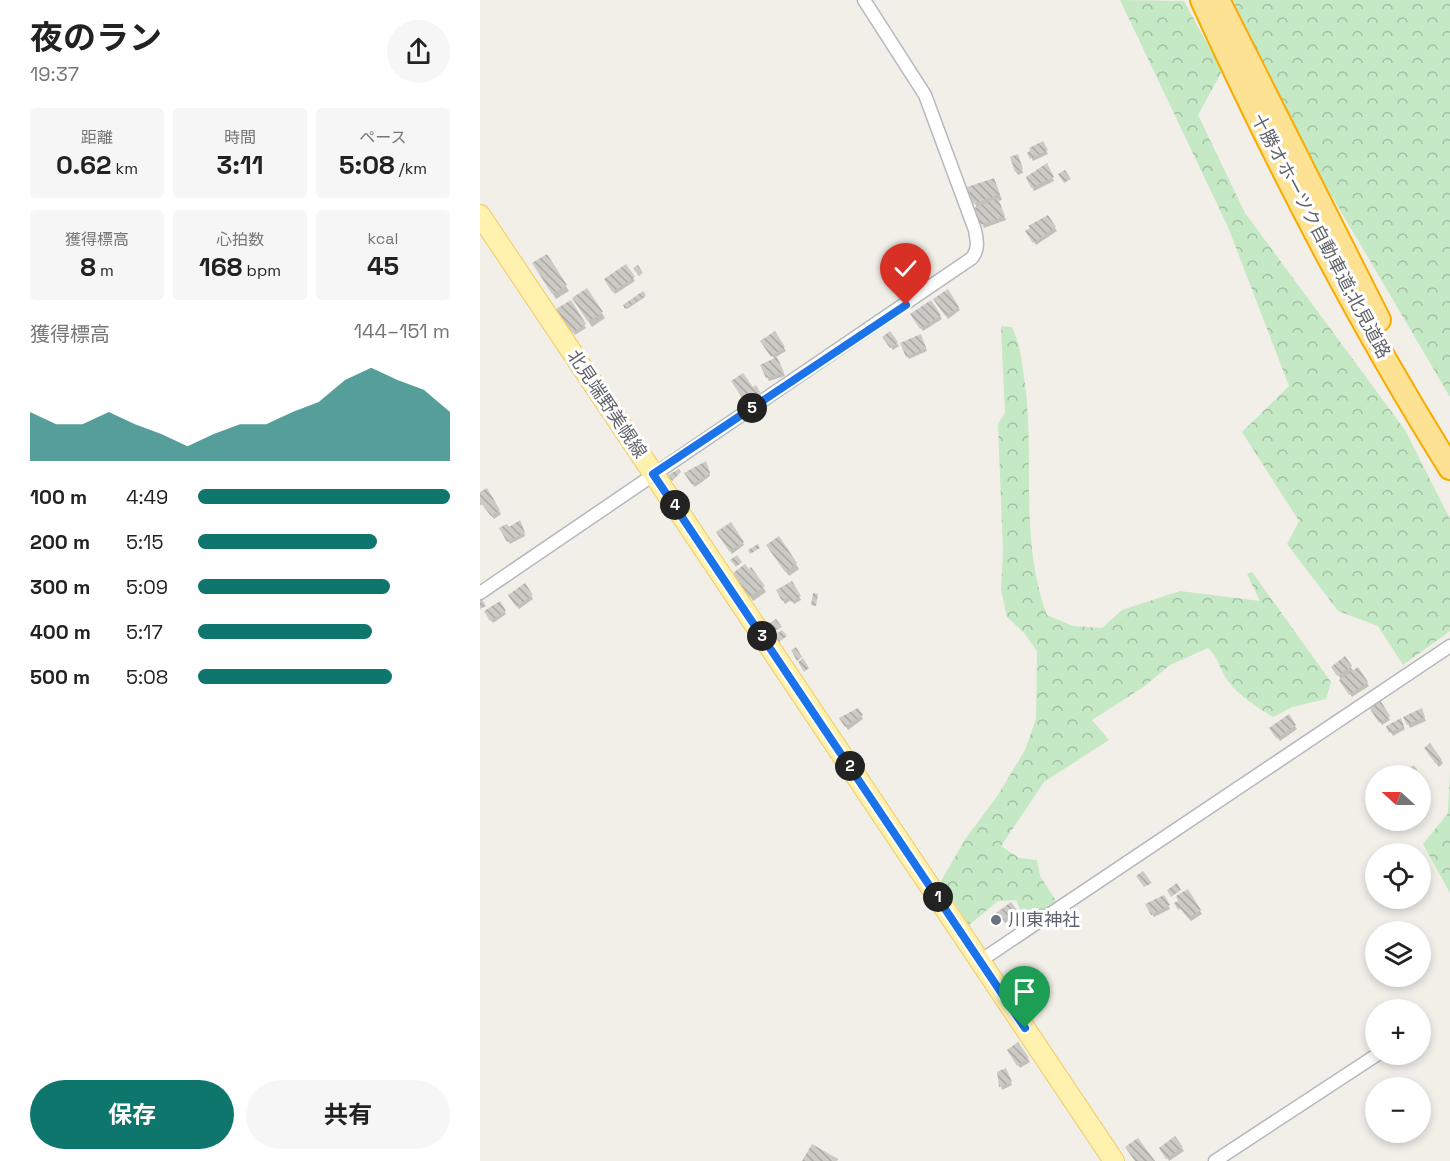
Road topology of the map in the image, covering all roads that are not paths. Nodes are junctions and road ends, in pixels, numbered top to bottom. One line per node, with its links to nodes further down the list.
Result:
1 (864, 0): 9 (street)
2 (1202, 0): 4 (highway, 十勝オホーツク自動車道;北見道路)
3 (1218, 0): 4 (highway, 十勝オホーツク自動車道;北見道路)
4 (1228, 38): 6 (highway, 十勝オホーツク自動車道;北見道路)
5 (480, 215): 9 (main road, 北見端野美幌線)
6 (1365, 310): 7 (highway, 十勝オホーツク自動車道;北見道路); 8 (highway, 十勝オホーツク自動車道;北見道路)
7 (1450, 443)
8 (1450, 468)
9 (653, 474): 10 (street); 12 (main road, 北見端野美幌線)
10 (480, 592)
11 (1450, 646): 12 (street)
12 (981, 962): 14 (main road, 北見端野美幌線)
13 (1365, 1063): 15 (street)
14 (1114, 1161)
15 (1215, 1161)

